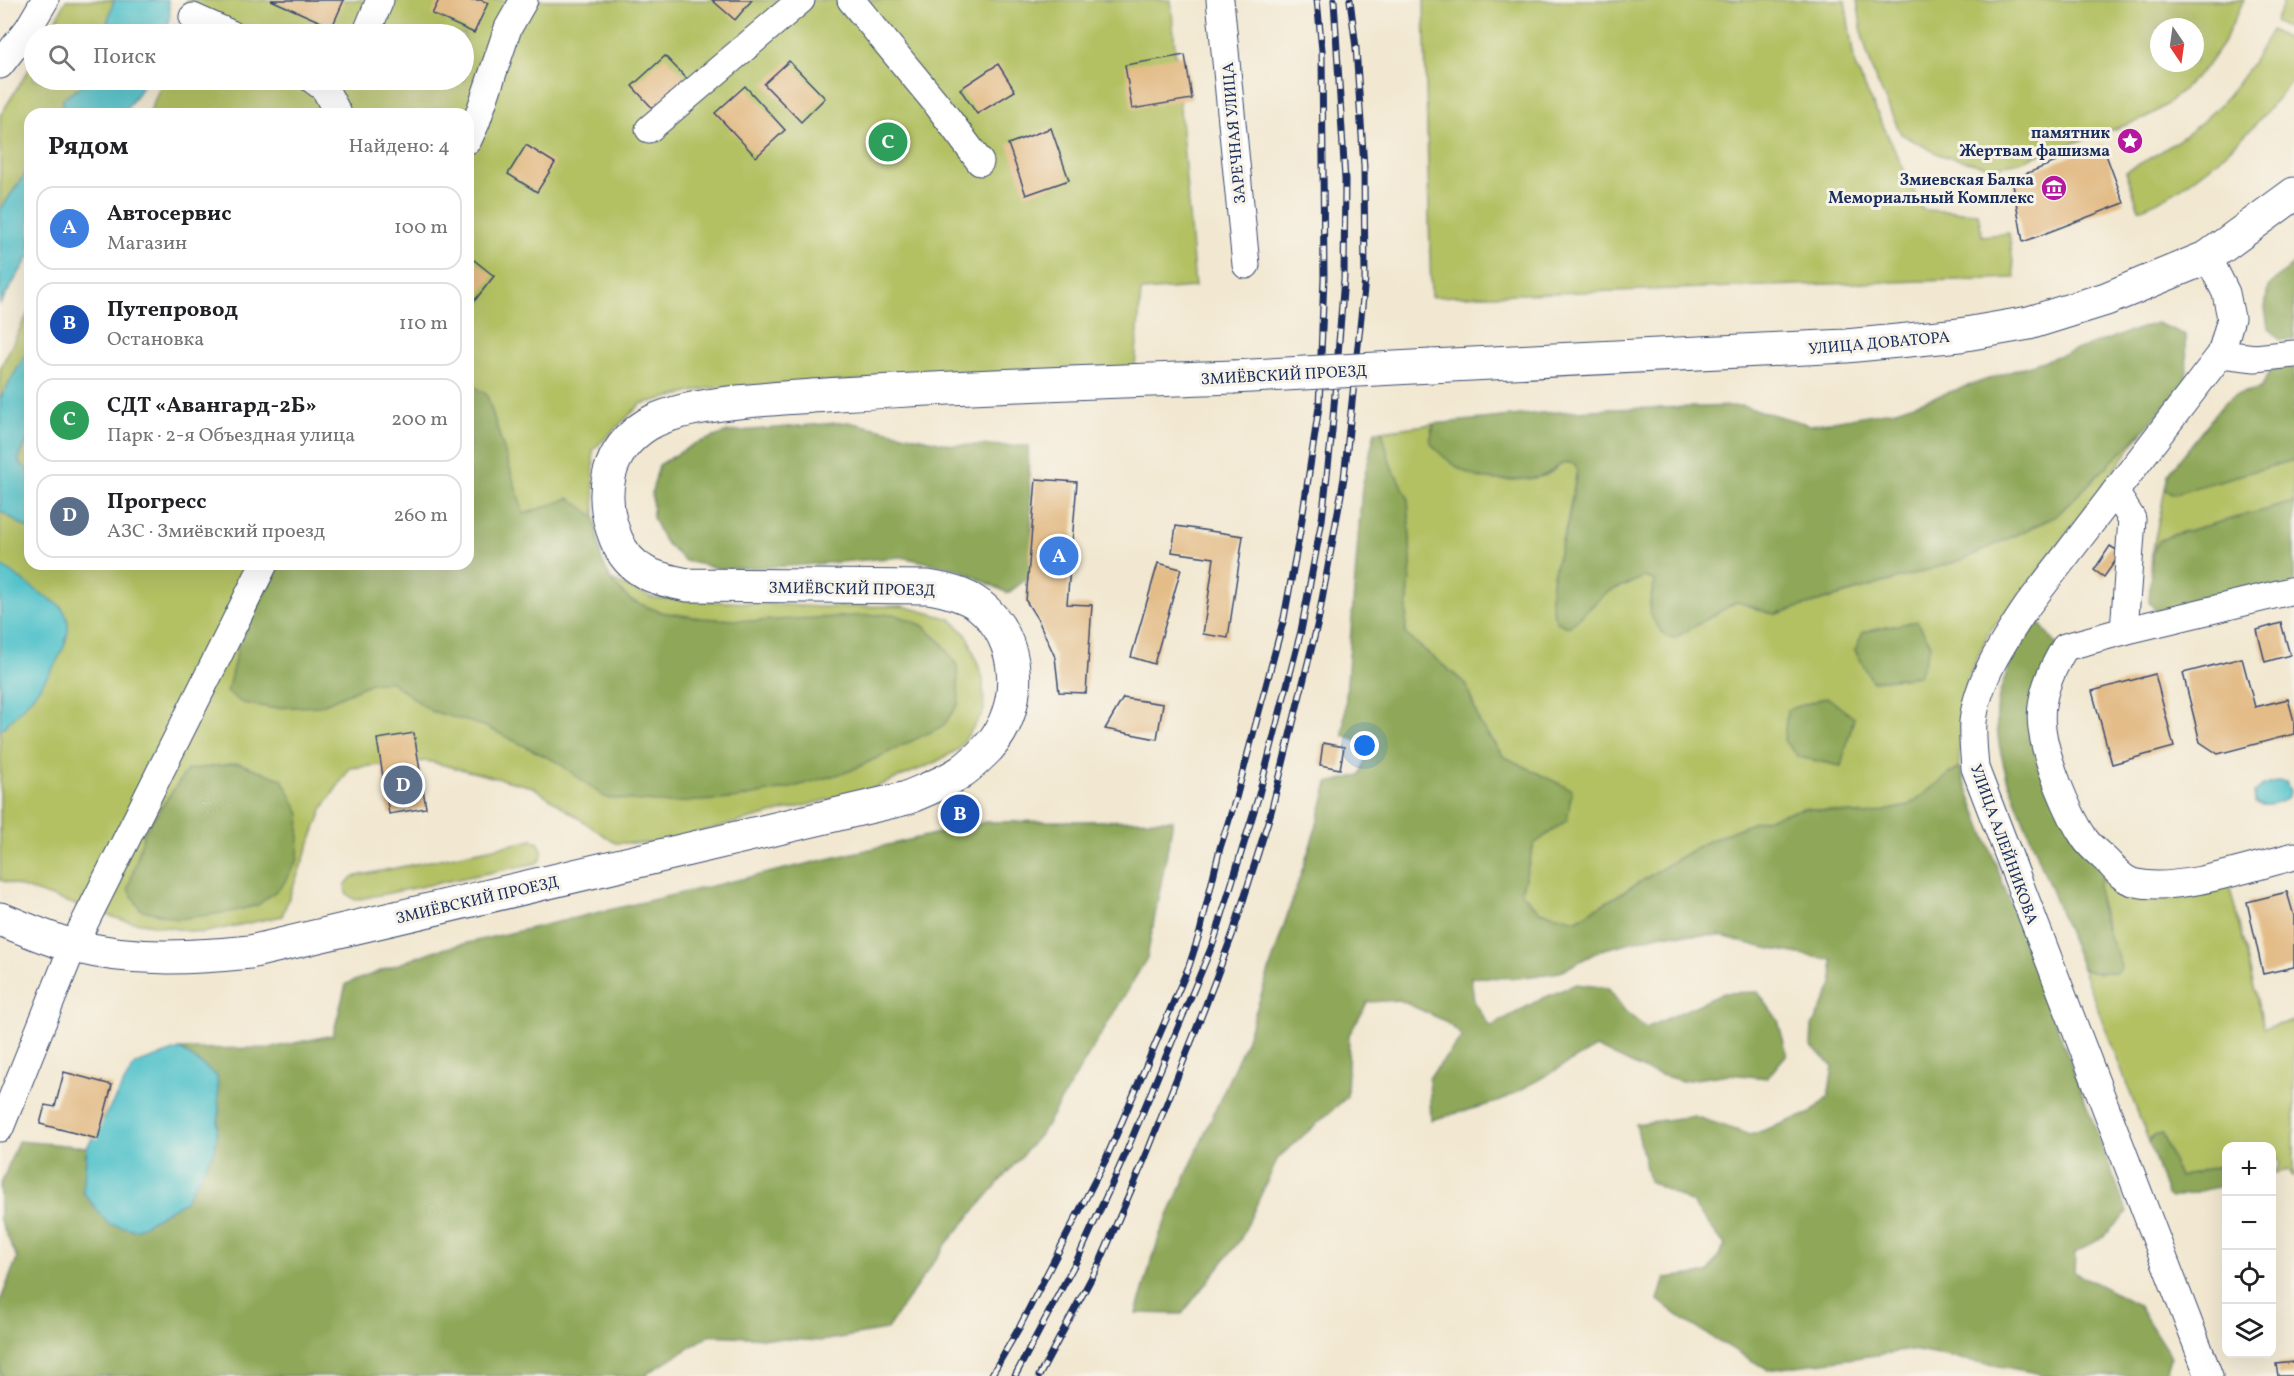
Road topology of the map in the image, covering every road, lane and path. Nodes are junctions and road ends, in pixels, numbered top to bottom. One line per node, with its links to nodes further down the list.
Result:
1 (45, 0): 8 (street)
2 (380, 0): 10 (street)
3 (525, 0): 15 (street)
4 (801, 0): 16 (street)
5 (851, 0): 17 (street)
6 (1220, 0): 20 (street, ЗАРЕЧНАЯ УЛИЦА)
7 (193, 17): 9 (street)
8 (31, 24)
9 (209, 24)
10 (370, 24)
11 (24, 34): 12 (street)
12 (0, 65)
13 (326, 90): 14 (street)
14 (335, 108)
15 (474, 127)
16 (649, 129)
17 (980, 162)
18 (2294, 194): 19 (main road, УЛИЦА ДОВАТОРА)
19 (2208, 256): 21 (street, УЛИЦА АЛЕЙНИКОВА); 23 (main road, УЛИЦА ДОВАТОРА)
20 (1246, 265)
21 (2221, 354): 22 (street); 24 (street, УЛИЦА АЛЕЙНИКОВА)
22 (2294, 354)
23 (1431, 366): 30 (main road, ЗМИЁВСКИЙ ПРОЕЗД, bridge)
24 (2115, 492): 27 (street); 32 (street, УЛИЦА АЛЕЙНИКОВА)
25 (261, 570): 30 (street)
26 (2294, 591): 27 (street)
27 (2124, 631): 28 (street)
28 (2294, 856)
29 (0, 919): 30 (main road, ЗМИЁВСКИЙ ПРОЕЗД)
30 (73, 946): 31 (street)
31 (0, 1128)
32 (2209, 1376)

